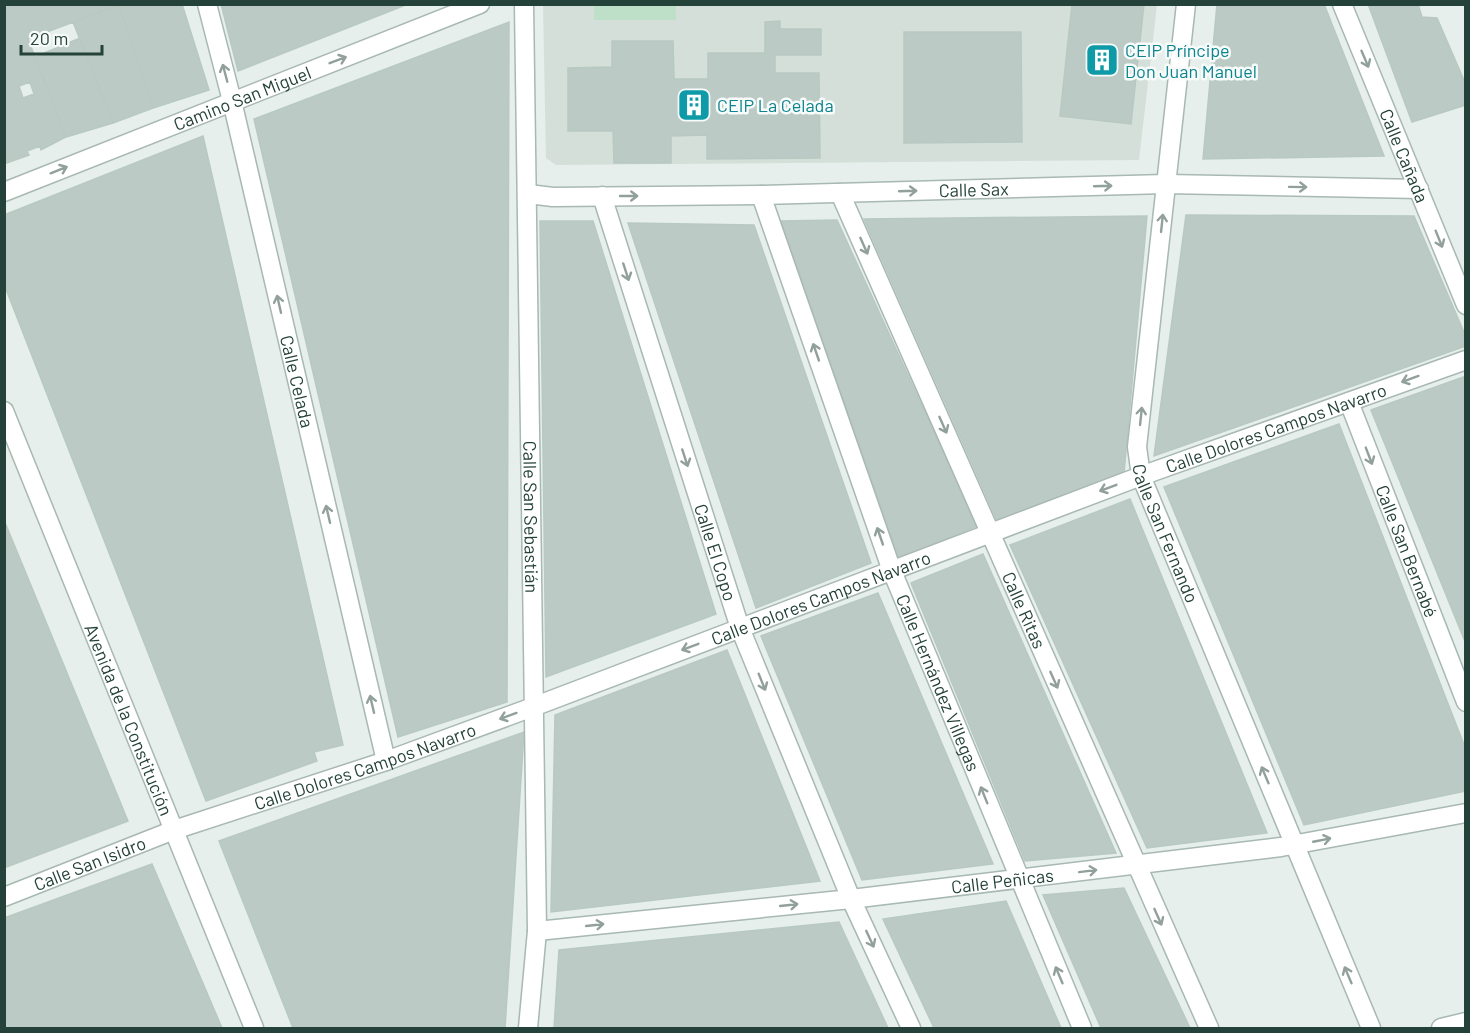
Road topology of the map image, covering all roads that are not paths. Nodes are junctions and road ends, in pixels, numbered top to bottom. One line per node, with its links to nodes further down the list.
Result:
1 (207, 4): 6 (street, Calle Celada, one-way to 1)
2 (480, 4): 6 (street, Camino San Miguel, one-way to 2)
3 (524, 4): 11 (street, Calle San Sebastián)
4 (1186, 4): 7 (street, Calle San Fernando)
5 (1342, 4): 8 (street, Calle Cañada, one-way to 8)
6 (232, 101): 9 (street, Camino San Miguel, one-way to 6); 24 (street, Calle Celada, one-way to 6)
7 (1166, 184): 8 (street, Calle Sax, one-way to 8); 10 (street, Calle Sax, one-way to 7); 18 (street, Calle San Fernando, one-way to 7)
8 (1419, 189): 14 (street, Calle Cañada, one-way to 14)
9 (4, 192)
10 (840, 193): 12 (street, Calle Sax); 19 (street, Calle Ritas, one-way to 19)
11 (528, 194): 13 (street, Calle Sax); 23 (street, Calle San Sebastián)
12 (761, 195): 13 (street, Calle Sax, one-way to 12); 20 (street, Calle Hernández Villegas, one-way to 12)
13 (602, 196): 21 (street, Calle El Copo, one-way to 21)
14 (1466, 305)
15 (1466, 360): 16 (street, Calle Dolores Campos Navarro, one-way to 16)
16 (1349, 402): 18 (street, Calle Dolores Campos Navarro); 22 (street, Calle San Bernabé, one-way to 22)
17 (4, 411): 26 (street, Avenida de la Constitución)
18 (1141, 476): 19 (street, Calle Dolores Campos Navarro, one-way to 19); 27 (street, Calle San Fernando, one-way to 18)
19 (990, 533): 20 (street, Calle Dolores Campos Navarro); 28 (street, Calle Ritas, one-way to 28)
20 (892, 571): 21 (street, Calle Dolores Campos Navarro); 29 (street, Calle Hernández Villegas, one-way to 20)
21 (740, 628): 23 (street, Calle Dolores Campos Navarro, one-way to 23); 31 (street, Calle El Copo, one-way to 31)
22 (1466, 702)
23 (533, 707): 24 (street, Calle Dolores Campos Navarro, one-way to 24); 32 (street, Calle San Sebastián)
24 (386, 761): 26 (street, Calle Dolores Campos Navarro)
25 (1466, 813): 27 (street, Calle Peñicas, one-way to 25)
26 (174, 830): 30 (street, Calle San Isidro); 34 (street, Avenida de la Constitución)
27 (1294, 845): 28 (street, Calle Peñicas); 39 (street, Calle San Fernando, one-way to 27)
28 (1135, 865): 29 (street, Calle Peñicas, one-way to 28); 38 (street, Calle Ritas, one-way to 38)
29 (1018, 879): 31 (street, Calle Peñicas); 37 (street, Calle Hernández Villegas, one-way to 29)
30 (4, 897)
31 (851, 899): 32 (street, Calle Peñicas, one-way to 31); 36 (street, Calle El Copo, one-way to 36)
32 (537, 931): 35 (street, Calle San Sebastián)
33 (1466, 1022): 40 (street)
34 (254, 1029)
35 (528, 1029)
36 (911, 1029)
37 (1082, 1029)
38 (1209, 1029)
39 (1371, 1029)
40 (1442, 1029)

